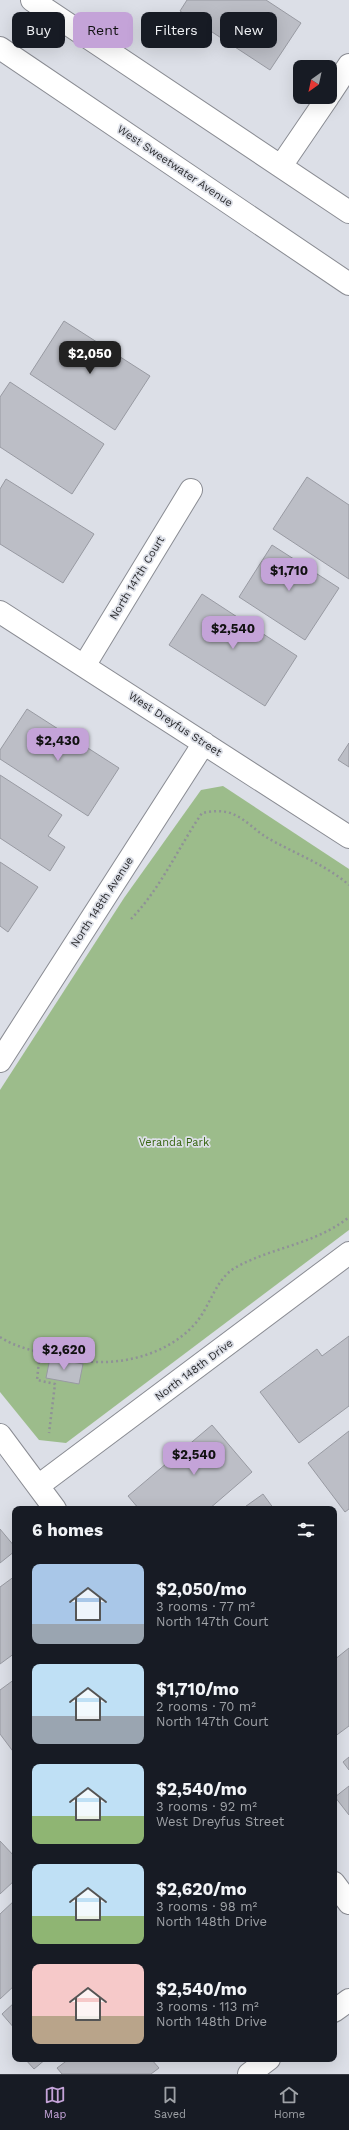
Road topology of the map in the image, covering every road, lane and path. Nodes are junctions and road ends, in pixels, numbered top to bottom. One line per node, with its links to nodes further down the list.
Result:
1 (32, 0): 6 (street)
2 (0, 48): 8 (street, West Sweetwater Avenue)
3 (349, 65): 4 (street)
4 (337, 83)
5 (323, 104): 6 (street)
6 (282, 166): 7 (street)
7 (349, 212)
8 (349, 284)
9 (191, 490): 11 (street, North 147th Court)
10 (0, 612): 11 (street, West Dreyfus Street)
11 (84, 666): 12 (street, West Dreyfus Street)
12 (204, 743): 13 (street, West Dreyfus Street); 16 (street, North 148th Avenue)
13 (349, 837)
14 (349, 885): 15 (path)
15 (131, 919)
16 (0, 1062)
17 (349, 1217): 20 (path)
18 (349, 1253): 23 (street, North 148th Drive)
19 (0, 1337): 20 (path)
20 (40, 1352): 21 (path)
21 (49, 1433)
22 (0, 1435): 23 (street)
23 (38, 1486): 24 (street)
24 (53, 1506)
25 (337, 1887): 26 (street)
26 (349, 1903)
27 (349, 2000): 28 (street)
28 (337, 2010)
29 (265, 2062): 30 (street)
30 (249, 2074)

